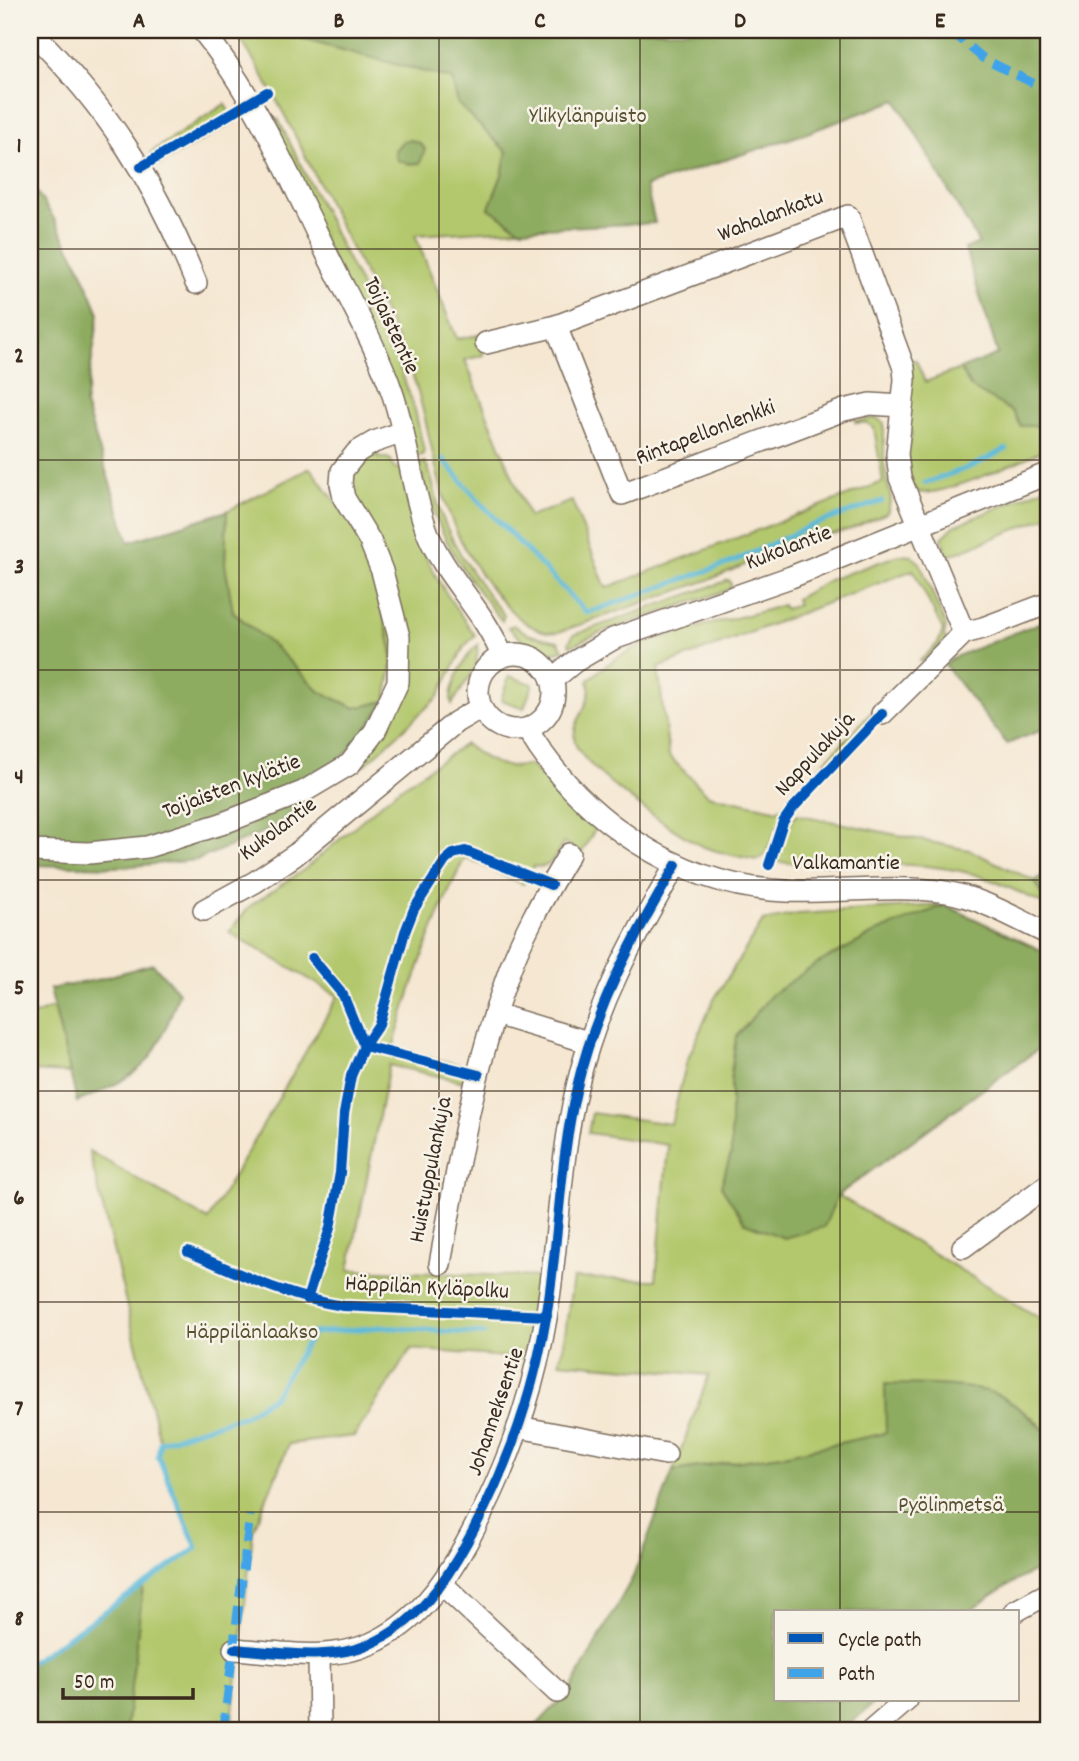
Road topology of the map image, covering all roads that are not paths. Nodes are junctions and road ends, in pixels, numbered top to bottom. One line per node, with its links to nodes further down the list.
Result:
1 (30, 30): 3 (street)
2 (202, 30): 7 (street, Toijaistentie)
3 (196, 283)
4 (556, 326): 5 (street, Wahalankatu); 6 (street, Rintapellonlenkki); 6 (street, Wahalankatu)
5 (486, 344)
6 (902, 406): 9 (street, Wahalankatu)
7 (403, 432): 12 (street, Toijaistentie); 17 (street, Toijaisten kylätie)
8 (1049, 473): 9 (street, Kukolantie)
9 (919, 526): 11 (street, Wahalankatu); 13 (street, Kukolantie)
10 (1049, 603): 11 (street)
11 (964, 633): 15 (street)
12 (502, 656): 13 (street); 14 (street)
13 (552, 680): 16 (street)
14 (480, 708): 16 (street); 20 (street, Kukolantie)
15 (882, 714)
16 (527, 729): 19 (street, Valkamantie)
17 (30, 851)
18 (569, 854): 22 (street, Huistuppulankuja)
19 (676, 865): 21 (street, Valkamantie); 23 (street, Johanneksentie)
20 (204, 910)
21 (1049, 934)
22 (495, 1014): 23 (street); 26 (street, Huistuppulankuja)
23 (588, 1042): 27 (street, Johanneksentie)
24 (1049, 1184): 25 (street)
25 (963, 1247)
26 (440, 1264)
27 (518, 1426): 28 (street); 29 (street, Johanneksentie)
28 (666, 1454)
29 (442, 1584): 33 (street, Johanneksentie); 34 (street)
30 (1049, 1593): 31 (street)
31 (1018, 1610)
32 (234, 1649): 33 (street, Johanneksentie)
33 (319, 1655): 36 (street)
34 (557, 1692)
35 (905, 1702): 37 (street)
36 (320, 1731)
37 (871, 1731)

